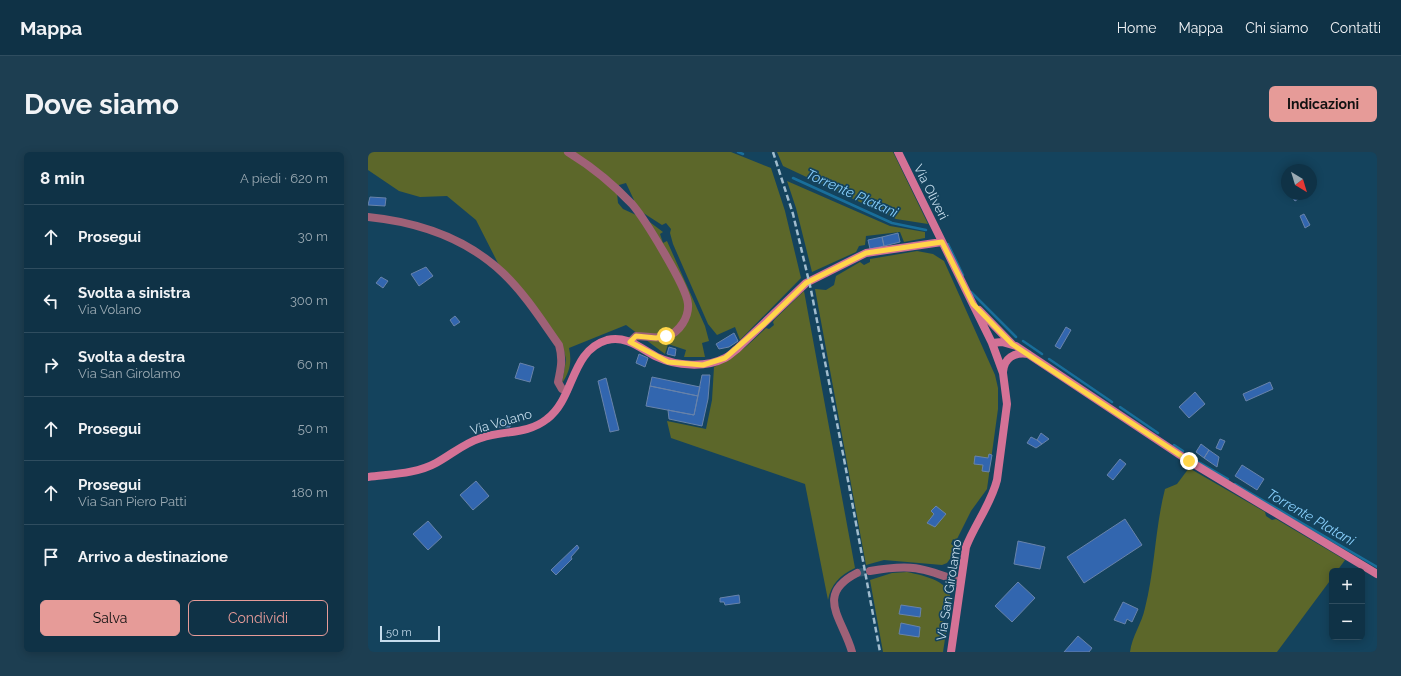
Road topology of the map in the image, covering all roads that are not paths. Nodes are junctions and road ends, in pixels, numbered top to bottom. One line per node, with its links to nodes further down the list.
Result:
1 (568, 152): 6 (street)
2 (898, 152): 4 (street, Via Oliveri)
3 (368, 217): 11 (street)
4 (942, 242): 5 (street, Via San Girolamo); 6 (street, Via Volano)
5 (973, 304): 7 (street, Via San Girolamo); 8 (street)
6 (630, 342): 11 (street, Via Volano)
7 (992, 343): 8 (street); 10 (street, Via San Girolamo)
8 (1012, 344): 9 (street)
9 (1028, 354): 10 (street); 15 (street)
10 (1003, 373): 16 (street, Via San Girolamo)
11 (567, 390): 12 (street, Via Volano)
12 (368, 477)
13 (870, 571): 16 (street)
14 (857, 573): 17 (street)
15 (1377, 574)
16 (960, 582): 18 (street, Via San Girolamo)
17 (852, 652)
18 (951, 652)

